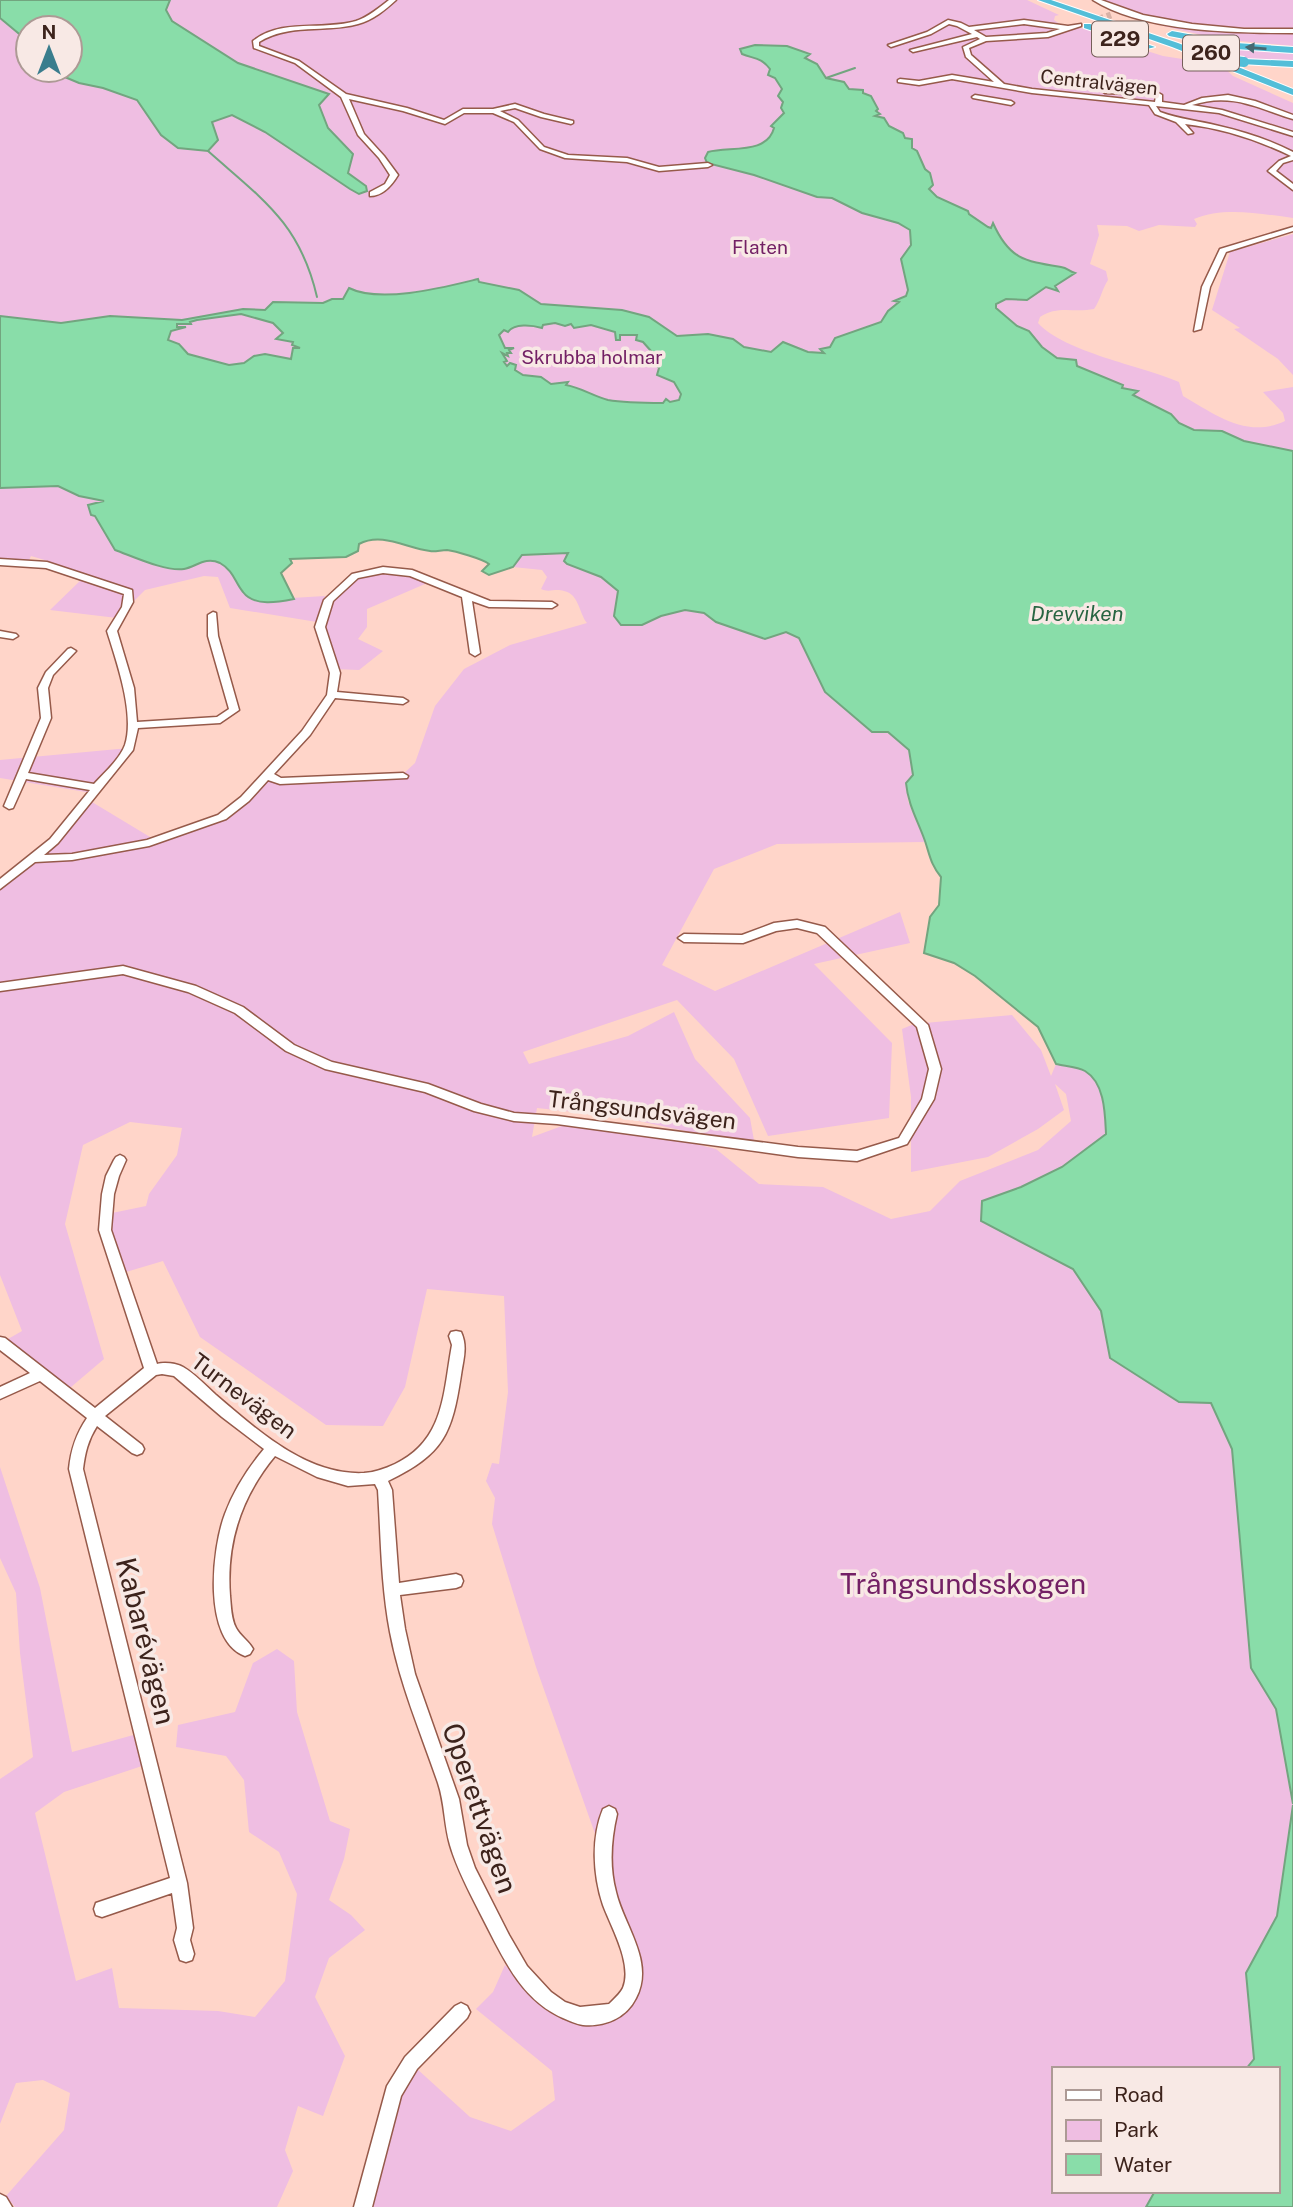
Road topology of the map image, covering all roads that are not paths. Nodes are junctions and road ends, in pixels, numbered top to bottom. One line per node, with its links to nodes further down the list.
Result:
1 (393, 0): 26 (street)
2 (1034, 0): 18 (highway, 229, bridge)
3 (1042, 0): 24 (highway, 260)
4 (1056, 0): 9 (highway, 229)
5 (1096, 0): 6 (street)
6 (1120, 11): 7 (street); 12 (street)
7 (1111, 15)
8 (1097, 20): 10 (street)
9 (1128, 24): 17 (highway, 229, one-way to 9); 22 (highway, 260)
10 (1068, 28): 11 (street); 14 (street)
11 (967, 29): 13 (street); 15 (street)
12 (1293, 31)
13 (976, 35): 14 (street); 16 (street)
14 (985, 39): 20 (street)
15 (891, 45)
16 (913, 50)
17 (1293, 50)
18 (1293, 64)
19 (900, 81): 20 (street, Centralvägen)
20 (1001, 86): 23 (street, Centralvägen)
21 (1060, 86): 25 (street)
22 (1293, 86)
23 (1021, 89): 25 (street, Centralvägen); 27 (street)
24 (1293, 92)
25 (1085, 93): 28 (street, Centralvägen); 28 (street)
26 (344, 96): 30 (street); 41 (street)
27 (975, 97)
28 (1155, 104): 29 (street, Centralvägen); 32 (street)
29 (1184, 106): 31 (street); 35 (street, Centralvägen)
30 (494, 111): 33 (street); 39 (street)
31 (1293, 117)
32 (1178, 121): 34 (street); 37 (street)
33 (571, 122)
34 (1190, 133)
35 (1293, 134)
36 (1293, 143): 37 (street)
37 (1280, 148): 38 (street)
38 (1293, 157): 40 (street)
39 (708, 166)
40 (1293, 188)
41 (373, 194)
42 (1293, 229): 43 (street)
43 (1197, 329)
44 (0, 562): 54 (street)
45 (467, 596): 46 (street); 51 (street); 52 (street)
46 (552, 605)
47 (212, 615): 54 (street)
48 (0, 634): 49 (street)
49 (13, 636)
50 (71, 651): 55 (street)
51 (475, 653)
52 (332, 695): 53 (street); 56 (street)
53 (403, 701)
54 (131, 725): 58 (street)
55 (24, 775): 58 (street); 59 (street)
56 (266, 775): 57 (street); 60 (street)
57 (403, 776)
58 (97, 788): 60 (street)
59 (9, 806)
60 (33, 859): 61 (street)
61 (0, 885)
62 (684, 938): 63 (street, Trångsundsvägen)
63 (0, 987)
64 (120, 1160): 67 (street)
65 (456, 1336): 73 (street, Turnevägen)
66 (0, 1342): 68 (street)
67 (152, 1370): 70 (street); 71 (street, Turnevägen)
68 (40, 1375): 69 (street); 70 (street)
69 (0, 1393)
70 (94, 1415): 72 (street); 78 (street, Kabarévägen)
71 (273, 1448): 73 (street, Turnevägen); 76 (street)
72 (137, 1449)
73 (380, 1479): 75 (street, Operettvägen)
74 (456, 1581): 75 (street)
75 (392, 1590): 77 (street, Operettvägen)
76 (245, 1649)
77 (609, 1814)
78 (179, 1883): 79 (street); 80 (street, Kabarévägen)
79 (102, 1909)
80 (186, 1954)
81 (461, 2012): 82 (street)
82 (363, 2207)

